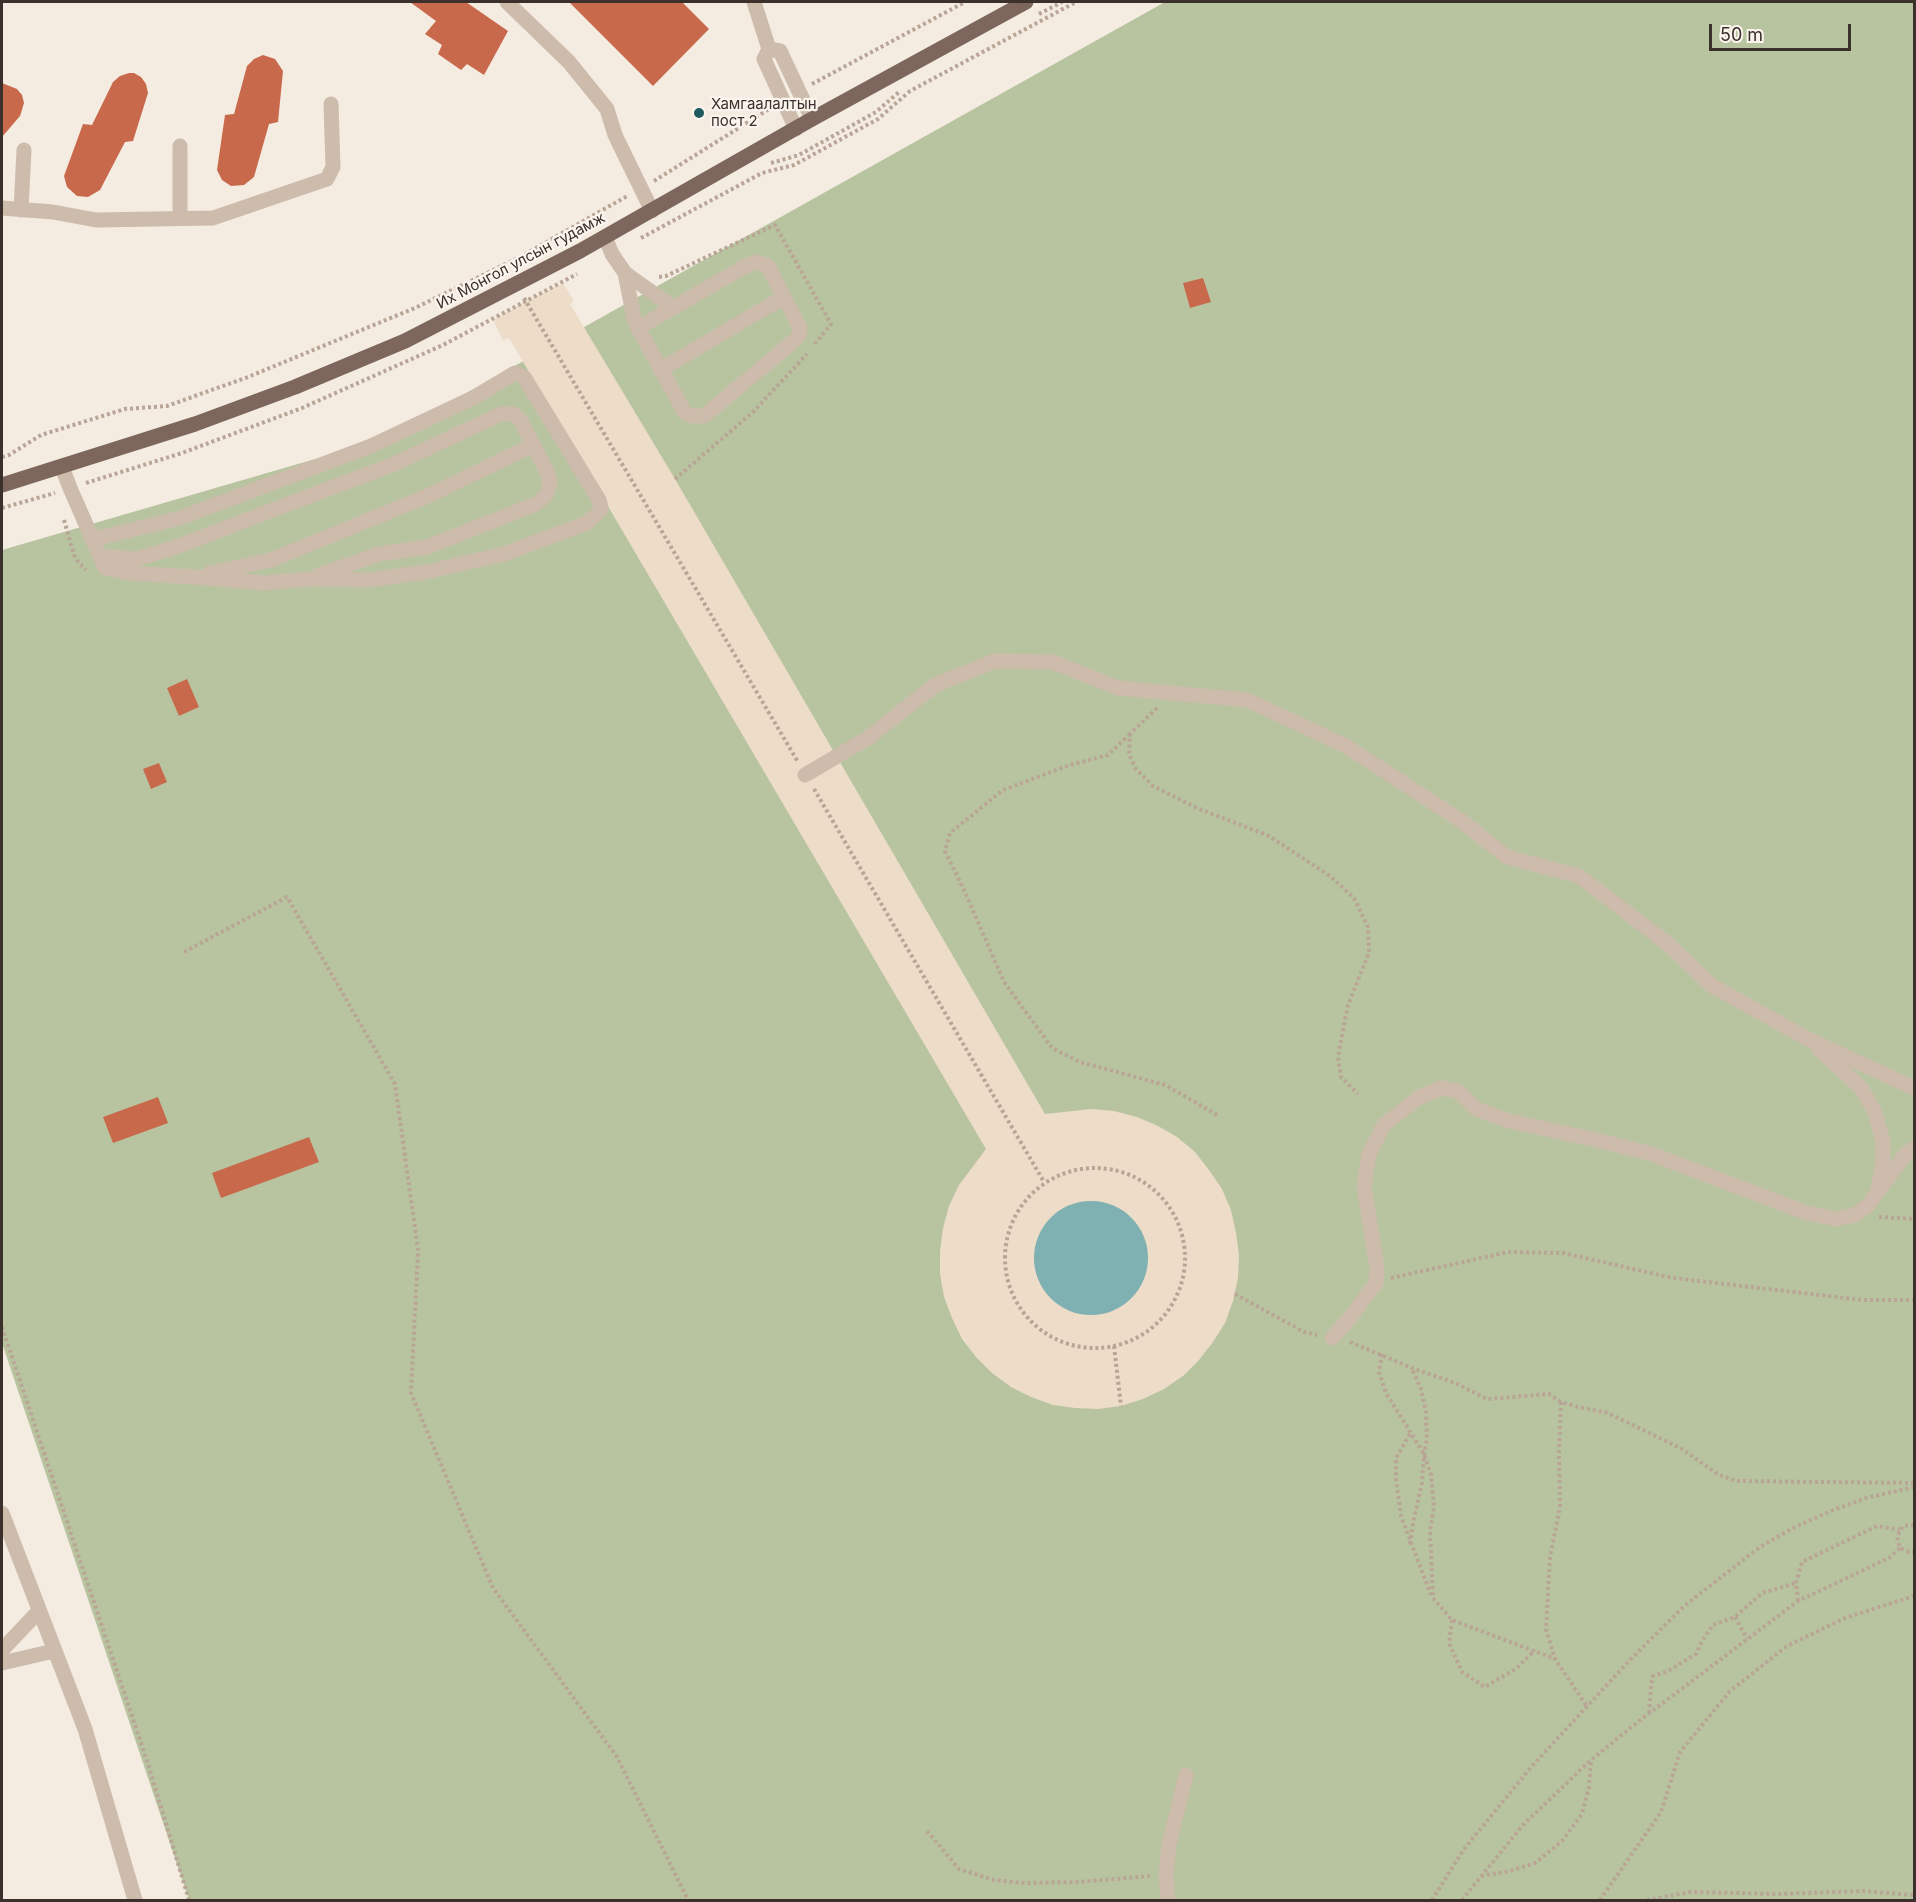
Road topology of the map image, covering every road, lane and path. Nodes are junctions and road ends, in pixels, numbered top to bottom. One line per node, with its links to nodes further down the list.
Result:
1 (507, 2): 14 (street)
2 (754, 2): 6 (street)
3 (965, 2): 7 (path)
4 (1026, 2): 10 (main road, Их Монгол улсын гудамж)
5 (1076, 2): 20 (path)
6 (769, 49): 7 (street); 8 (street)
7 (799, 92): 10 (street)
8 (782, 100): 11 (street); 14 (path)
9 (331, 105): 18 (street)
10 (812, 119): 11 (main road, Их Монгол улсын гудамж)
11 (796, 129): 17 (main road, Их Монгол улсын гудамж)
12 (180, 146): 18 (street)
13 (24, 150): 16 (street)
14 (641, 188): 17 (street); 29 (path)
15 (2, 208): 16 (street)
16 (21, 210): 18 (street)
17 (652, 211): 19 (main road, Их Монгол улсын гудамж)
18 (180, 218)
19 (605, 237): 21 (street); 30 (main road, Их Монгол улсын гудамж)
20 (638, 240)
21 (625, 273): 25 (street); 26 (street)
22 (656, 278): 31 (path)
23 (523, 296): 39 (path)
24 (784, 297): 25 (street); 27 (street); 27 (street)
25 (674, 308): 26 (street)
26 (638, 328): 27 (street)
27 (660, 370)
28 (533, 445): 34 (street); 35 (street); 36 (street)
29 (2, 457)
30 (62, 467): 32 (main road, Их Монгол улсын гудамж); 33 (street)
31 (675, 479)
32 (2, 484)
33 (94, 539): 34 (street); 36 (street)
34 (101, 556): 35 (street)
35 (195, 577): 36 (street)
36 (308, 579)
37 (1175, 693): 38 (path); 39 (street); 41 (street)
38 (1130, 734): 43 (path); 44 (path)
39 (805, 775): 46 (path)
40 (184, 952): 92 (path)
41 (1810, 1040): 42 (street); 47 (street)
42 (1914, 1088)
43 (1358, 1094)
44 (1219, 1116)
45 (1914, 1148): 47 (street)
46 (1044, 1182): 55 (path); 55 (path)
47 (1878, 1189): 48 (street)
48 (1855, 1215): 49 (path); 50 (street)
49 (1914, 1219)
50 (1376, 1283): 52 (path); 54 (street)
51 (1235, 1294): 54 (path)
52 (1914, 1300)
53 (2, 1327): 91 (path)
54 (1332, 1338): 56 (path)
55 (1114, 1346): 59 (path)
56 (1382, 1354): 57 (path); 60 (path)
57 (1412, 1368): 58 (path); 61 (path)
58 (1561, 1402): 62 (path); 80 (path)
59 (1121, 1406)
60 (1410, 1434): 61 (path); 66 (path)
61 (1424, 1454): 66 (path); 71 (path)
62 (1914, 1485): 82 (path)
63 (2, 1513): 73 (street)
64 (1914, 1525): 65 (path)
65 (1900, 1530): 67 (path); 69 (path)
66 (1410, 1544): 71 (path)
67 (1900, 1548): 68 (path); 72 (path)
68 (1914, 1552)
69 (1796, 1583): 72 (path); 74 (path)
70 (1914, 1596): 96 (path)
71 (1432, 1598): 75 (path)
72 (1798, 1601): 76 (path)
73 (38, 1612): 77 (street); 79 (street)
74 (1735, 1617): 76 (path); 83 (path)
75 (1452, 1620): 78 (path); 78 (path)
76 (1748, 1639): 83 (path)
77 (2, 1650)
78 (1534, 1650): 80 (path)
79 (54, 1651): 81 (street); 90 (street)
80 (1555, 1659): 82 (path)
81 (2, 1663)
82 (1586, 1705): 94 (path)
83 (1649, 1713): 84 (path)
84 (1591, 1760): 88 (path); 88 (path)
85 (1186, 1775): 87 (street)
86 (927, 1831): 87 (path)
87 (1166, 1874): 93 (street)
88 (1480, 1876): 95 (path)
89 (1914, 1895): 97 (path)
90 (135, 1900)
91 (189, 1900)
92 (688, 1900)
93 (1167, 1900)
94 (1432, 1900)
95 (1462, 1900)
96 (1600, 1900)
97 (1647, 1900)

